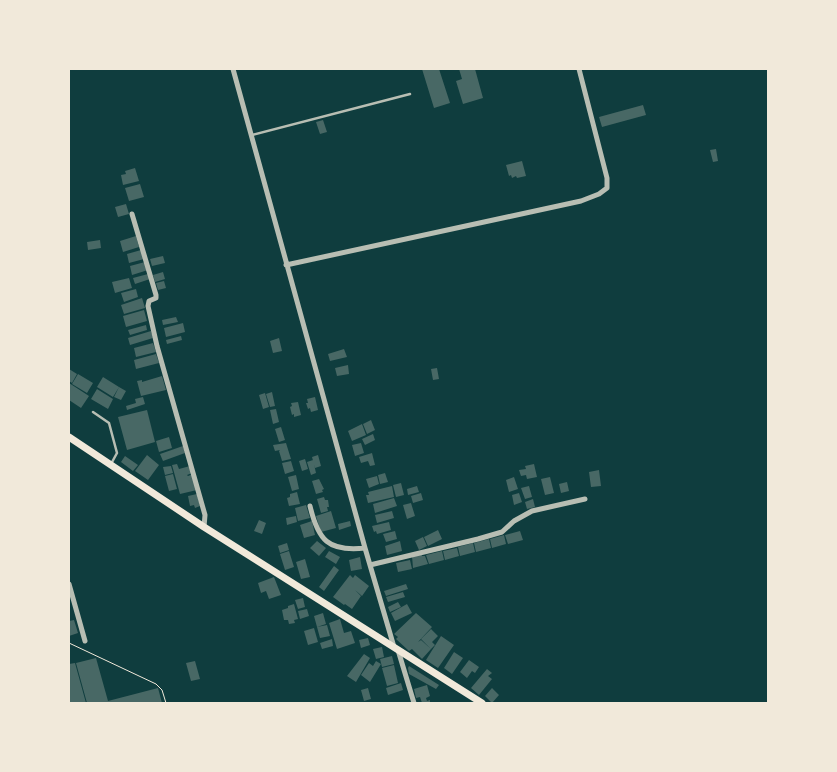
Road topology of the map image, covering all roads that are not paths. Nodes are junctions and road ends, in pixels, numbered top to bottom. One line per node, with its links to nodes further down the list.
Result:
1 (233, 69): 4 (street)
2 (579, 69): 6 (street)
3 (410, 94): 4 (lane)
4 (252, 135): 6 (street)
5 (132, 214): 12 (street)
6 (286, 264): 13 (street)
7 (93, 412): 9 (lane)
8 (69, 437): 9 (main road)
9 (111, 465): 12 (main road)
10 (585, 499): 14 (street)
11 (310, 506): 13 (street)
12 (204, 527): 17 (main road)
13 (365, 548): 14 (street)
14 (370, 565): 17 (street)
15 (69, 584): 16 (street)
16 (86, 641)
17 (396, 649): 18 (street); 19 (main road)
18 (414, 703)
19 (482, 703)

